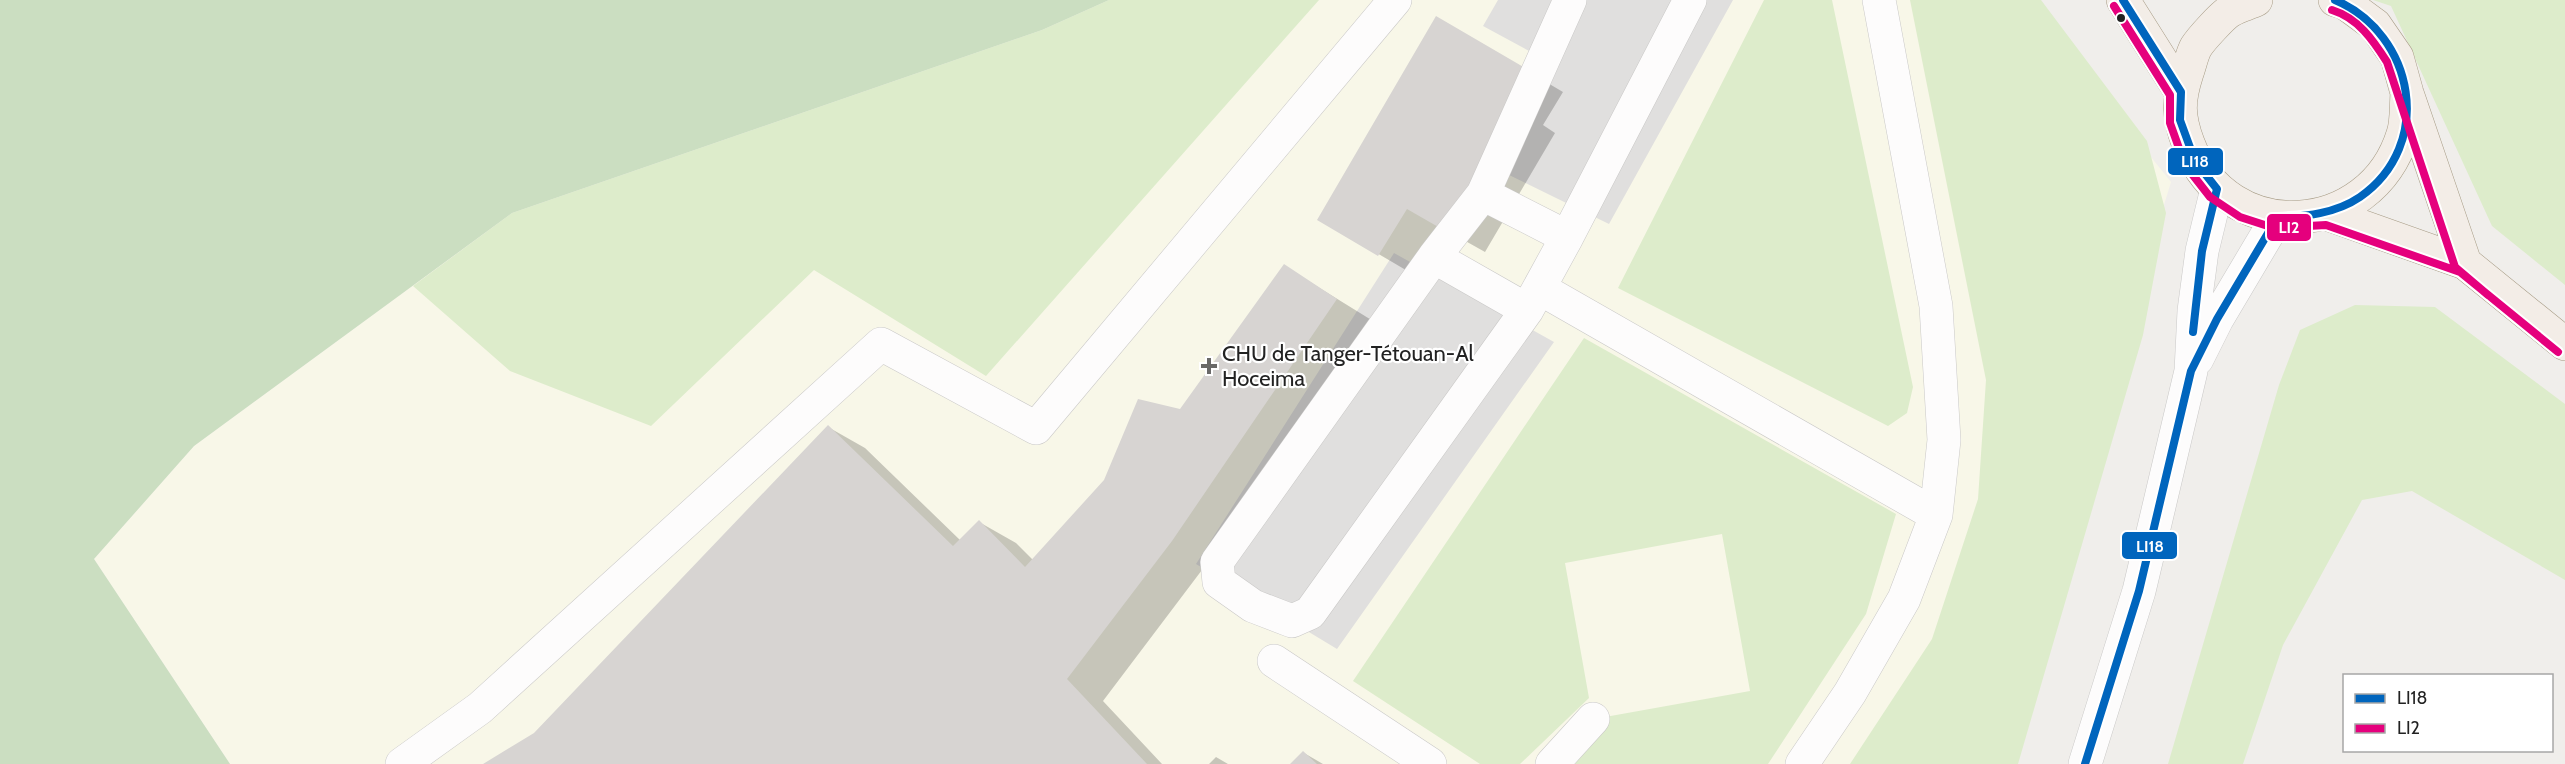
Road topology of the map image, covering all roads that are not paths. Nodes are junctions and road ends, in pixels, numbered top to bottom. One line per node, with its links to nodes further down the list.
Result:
1 (1395, 0): 23 (street)
2 (1570, 0): 11 (street)
3 (1690, 0): 14 (street)
4 (1879, 0): 20 (street)
5 (2122, 0): 8 (main road)
6 (2256, 0): 8 (main road)
7 (2335, 0): 9 (main road)
8 (2181, 92): 10 (main road)
9 (2407, 93): 12 (main road); 16 (main road)
10 (2217, 189): 13 (main road); 19 (street)
11 (1483, 194): 14 (street); 15 (street)
12 (2327, 214): 13 (main road); 16 (main road)
13 (2277, 218): 19 (street)
14 (1567, 237): 17 (street)
15 (1434, 257): 17 (street); 17 (street)
16 (2465, 263): 18 (main road)
17 (1533, 299): 20 (street)
18 (2565, 344)
19 (2191, 371): 27 (street)
20 (1936, 515): 26 (street)
21 (1274, 661): 24 (street)
22 (1593, 719): 25 (street)
23 (402, 764)
24 (1430, 764)
25 (1552, 764)
26 (1802, 764)
27 (2085, 764)

